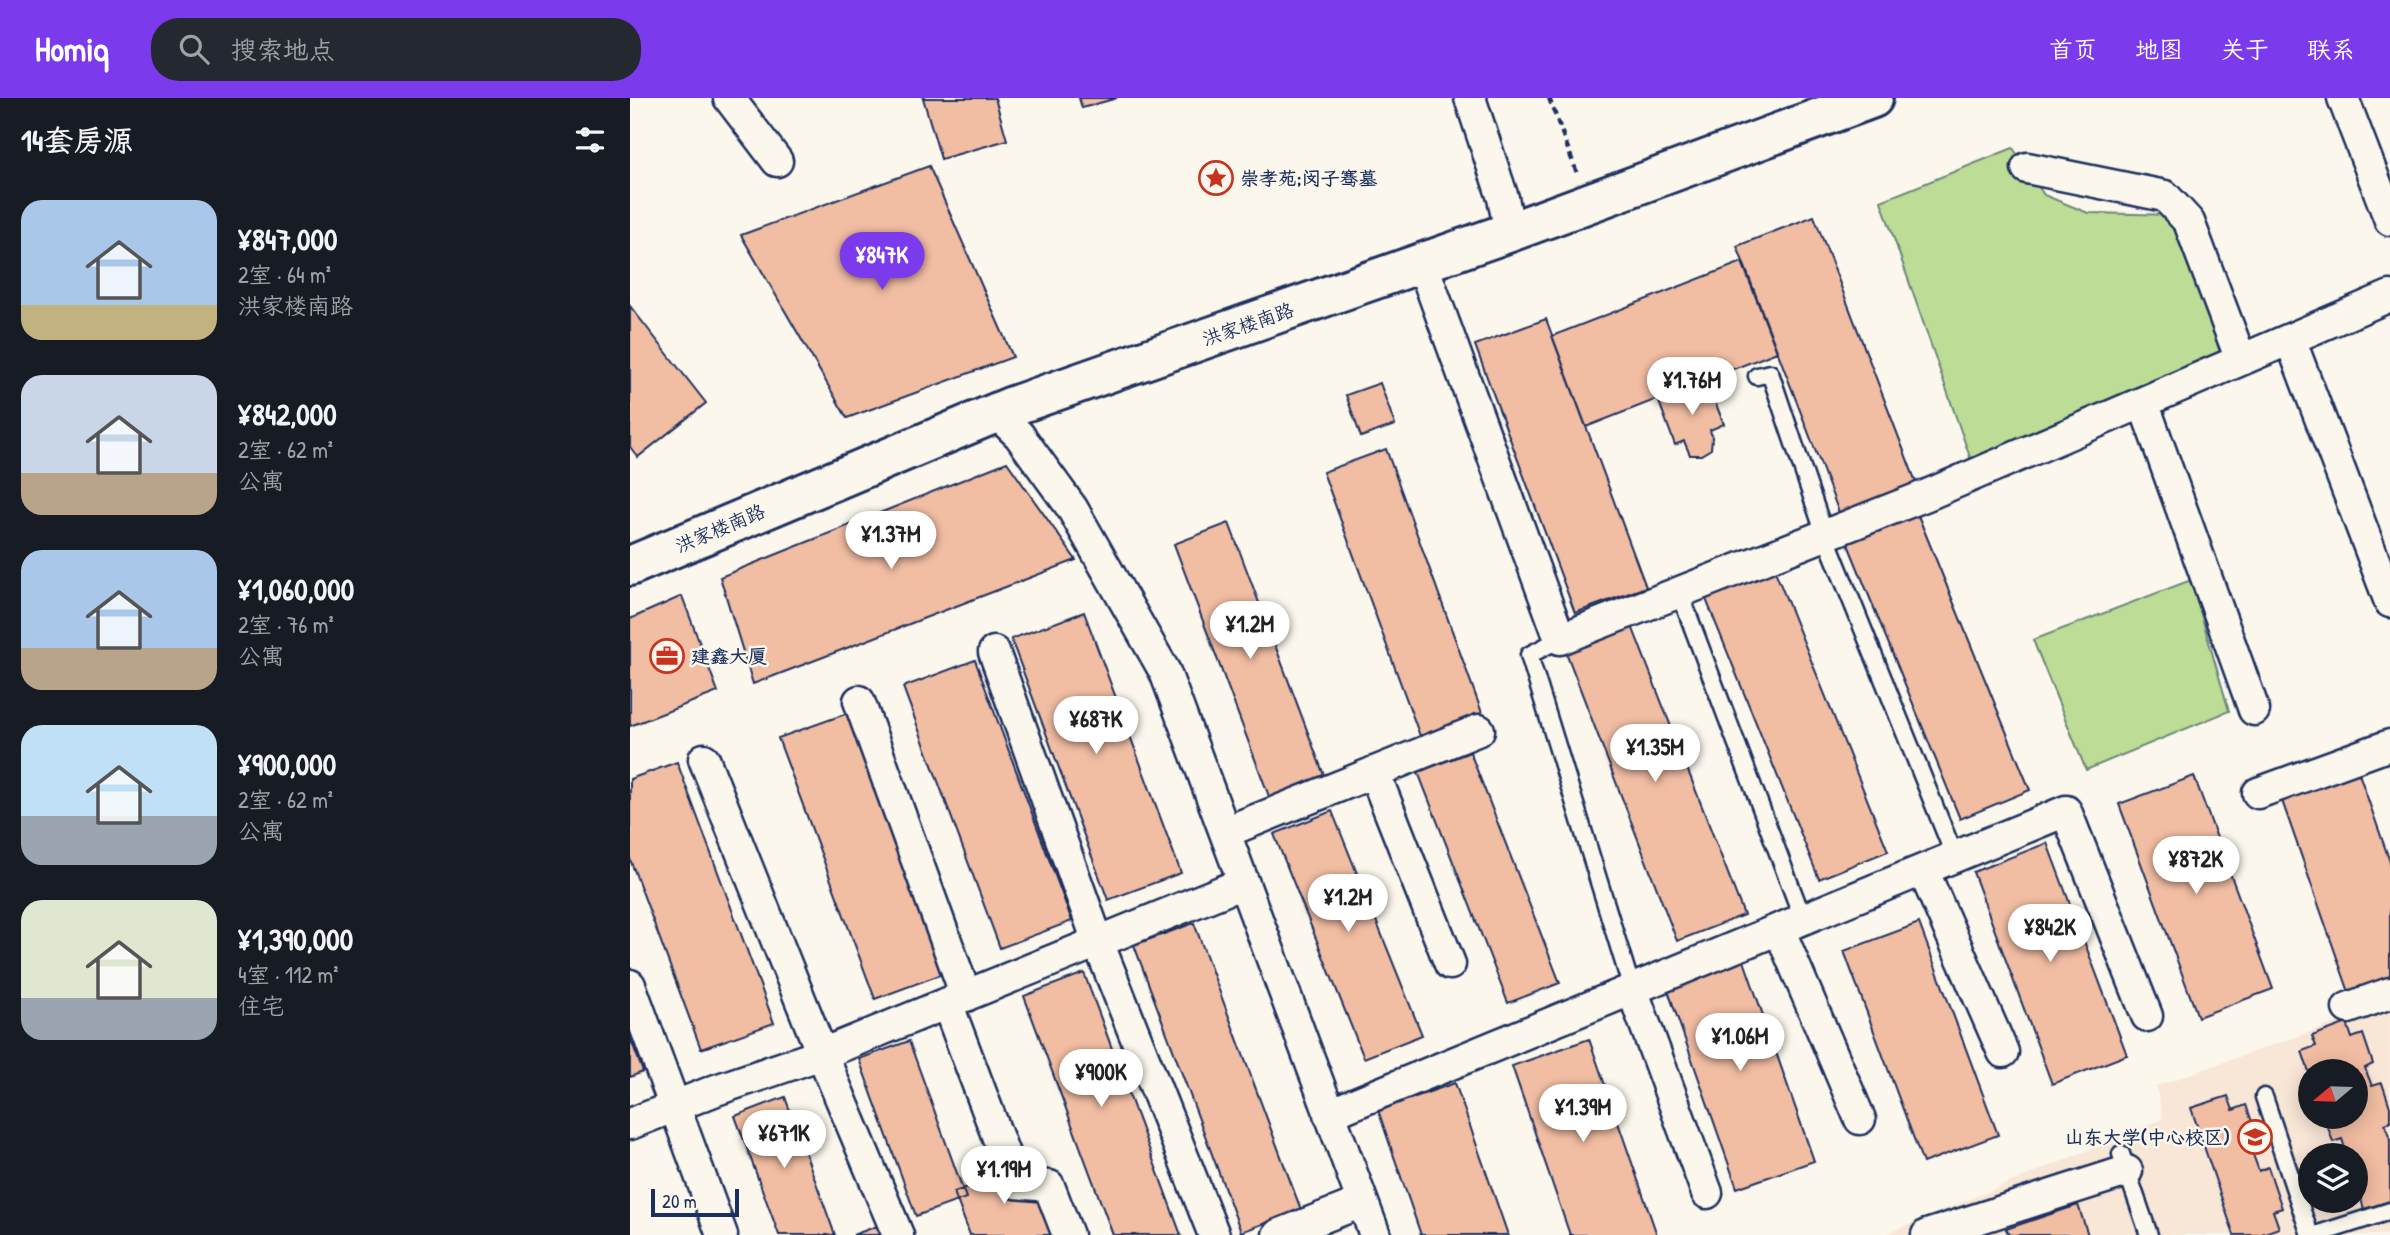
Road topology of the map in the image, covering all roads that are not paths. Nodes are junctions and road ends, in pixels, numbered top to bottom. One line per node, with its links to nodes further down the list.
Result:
1 (729, 98): 5 (street)
2 (1470, 98): 8 (street)
3 (1873, 98): 8 (street, 洪家楼南路)
4 (2343, 98): 7 (street)
5 (777, 161)
6 (2027, 168): 12 (street)
7 (2390, 220)
8 (1510, 232): 9 (street, 洪家楼南路)
9 (1422, 263): 15 (street, 洪家楼南路); 20 (street)
10 (2390, 296): 11 (street)
11 (2290, 339): 12 (street); 19 (street)
12 (2241, 360): 14 (street)
13 (1757, 376): 16 (lane)
14 (2143, 402): 16 (street); 23 (street)
15 (1003, 410): 17 (street, 洪家楼南路); 29 (street); 32 (street)
16 (1825, 535): 18 (street); 30 (lane)
17 (630, 566)
18 (1679, 592): 20 (street); 33 (lane)
19 (2390, 602)
20 (1560, 639): 37 (lane)
21 (994, 652): 34 (street)
22 (859, 701): 39 (street)
23 (2254, 710)
24 (1479, 730): 27 (street)
25 (2390, 745): 28 (street)
26 (704, 760): 43 (street)
27 (1374, 772): 29 (street); 35 (street)
28 (2258, 793)
29 (1238, 827): 32 (street)
30 (1955, 857): 31 (street); 41 (street)
31 (1923, 870): 33 (street); 42 (street)
32 (1240, 875): 34 (street); 46 (street)
33 (1791, 924): 37 (street); 47 (street)
34 (1098, 942): 39 (street); 57 (street)
35 (1450, 964)
36 (630, 985): 45 (street)
37 (1632, 989): 46 (street); 50 (street)
38 (2390, 993): 40 (street)
39 (957, 1000): 43 (street); 56 (street)
40 (2348, 1008)
41 (2147, 1016)
42 (2003, 1052)
43 (822, 1054): 45 (street); 55 (street)
44 (2264, 1097): 62 (lane)
45 (675, 1107): 48 (street); 54 (street)
46 (1329, 1114): 51 (street)
47 (1860, 1119)
48 (630, 1124)
49 (2124, 1162): 53 (street); 61 (lane)
50 (1707, 1192)
51 (1362, 1202): 58 (street); 59 (street)
52 (2390, 1211): 62 (lane)
53 (1968, 1229): 60 (street)
54 (722, 1235)
55 (898, 1235)
56 (1068, 1235)
57 (1214, 1235)
58 (1278, 1235)
59 (1375, 1235)
60 (1927, 1235)
61 (2149, 1235)
62 (2312, 1235)

